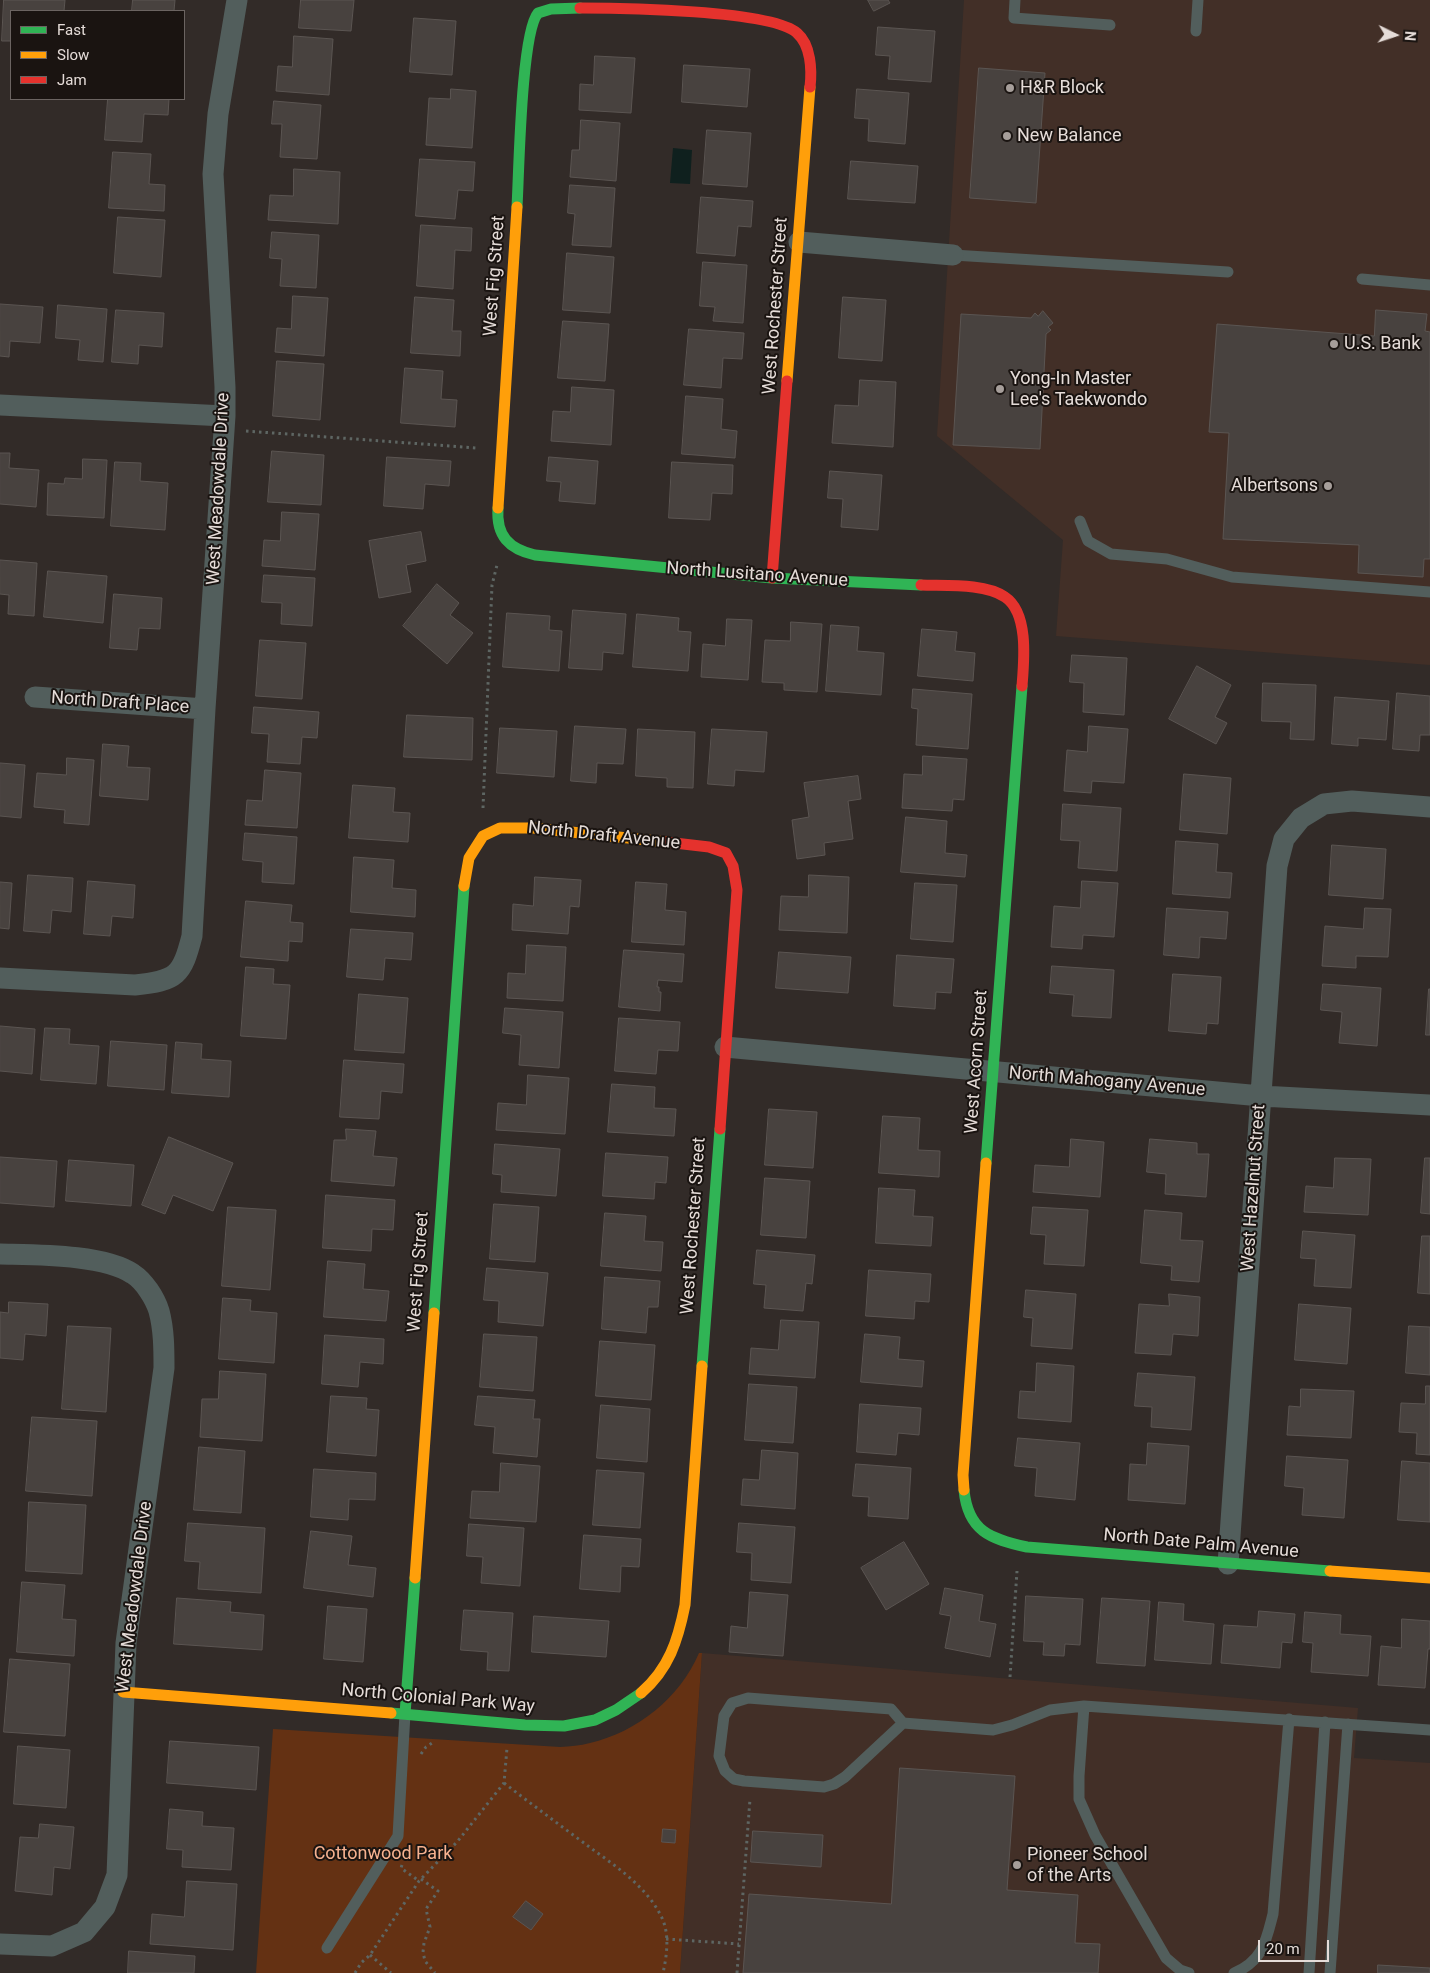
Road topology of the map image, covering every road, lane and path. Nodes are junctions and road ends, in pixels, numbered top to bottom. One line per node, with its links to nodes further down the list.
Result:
1 (237, 0): 13 (street, West Meadowdale Drive)
2 (1015, 0): 5 (lane)
3 (1198, 0): 6 (lane)
4 (537, 14): 7 (street, West Rochester Street); 14 (street, West Fig Street)
5 (1110, 26)
6 (1196, 31)
7 (799, 242): 8 (street); 17 (street, West Rochester Street)
8 (953, 255): 9 (lane)
9 (1228, 272)
10 (1362, 279): 11 (lane)
11 (1430, 285)
12 (0, 405): 13 (street)
13 (224, 423): 14 (path); 21 (street, West Meadowdale Drive)
14 (502, 449): 16 (street, West Fig Street)
15 (1080, 521): 18 (lane)
16 (504, 541): 17 (street, North Lusitano Avenue); 23 (path)
17 (772, 578): 19 (street, North Lusitano Avenue)
18 (1430, 592)
19 (1011, 601): 27 (street, West Acorn Street)
20 (35, 697): 21 (street, North Draft Place)
21 (205, 709): 25 (street, West Meadowdale Drive)
22 (1430, 807): 28 (street, West Hazelnut Street)
23 (482, 836): 24 (street, North Draft Avenue); 39 (street, West Fig Street)
24 (726, 853): 26 (street, West Rochester Street)
25 (0, 978)
26 (725, 1047): 27 (street, North Mahogany Avenue); 35 (street, West Rochester Street)
27 (994, 1071): 28 (street, North Mahogany Avenue); 31 (street, West Acorn Street)
28 (1261, 1096): 29 (street, North Mahogany Avenue); 33 (street, West Hazelnut Street)
29 (1430, 1105)
30 (0, 1254): 37 (street, West Meadowdale Drive)
31 (975, 1526): 32 (street, North Date Palm Avenue)
32 (1019, 1546): 33 (street, North Date Palm Avenue); 36 (path)
33 (1228, 1564): 34 (street, North Date Palm Avenue)
34 (1430, 1578)
35 (684, 1605): 41 (street, North Colonial Park Way)
36 (1010, 1677)
37 (123, 1692): 39 (street, North Colonial Park Way); 50 (street, West Meadowdale Drive)
38 (1084, 1706): 40 (lane); 43 (lane); 59 (lane)
39 (405, 1714): 41 (street, North Colonial Park Way); 52 (lane)
40 (1289, 1719): 42 (lane); 60 (lane)
41 (509, 1722): 46 (path)
42 (1325, 1722): 44 (lane); 61 (lane)
43 (903, 1723): 43 (lane)
44 (1348, 1724): 45 (lane); 62 (lane)
45 (1430, 1730)
46 (504, 1783): 48 (path); 49 (path)
47 (750, 1799): 51 (path)
48 (421, 1879): 53 (path); 56 (path)
49 (666, 1939): 51 (path); 57 (path)
50 (0, 1944)
51 (739, 1944): 58 (path)
52 (327, 1948)
53 (370, 1955): 54 (path); 55 (path)
54 (355, 1973)
55 (391, 1973)
56 (435, 1973)
57 (663, 1973)
58 (737, 1973)
59 (1189, 1973)
60 (1234, 1973)
61 (1308, 1973)
62 (1330, 1973)

